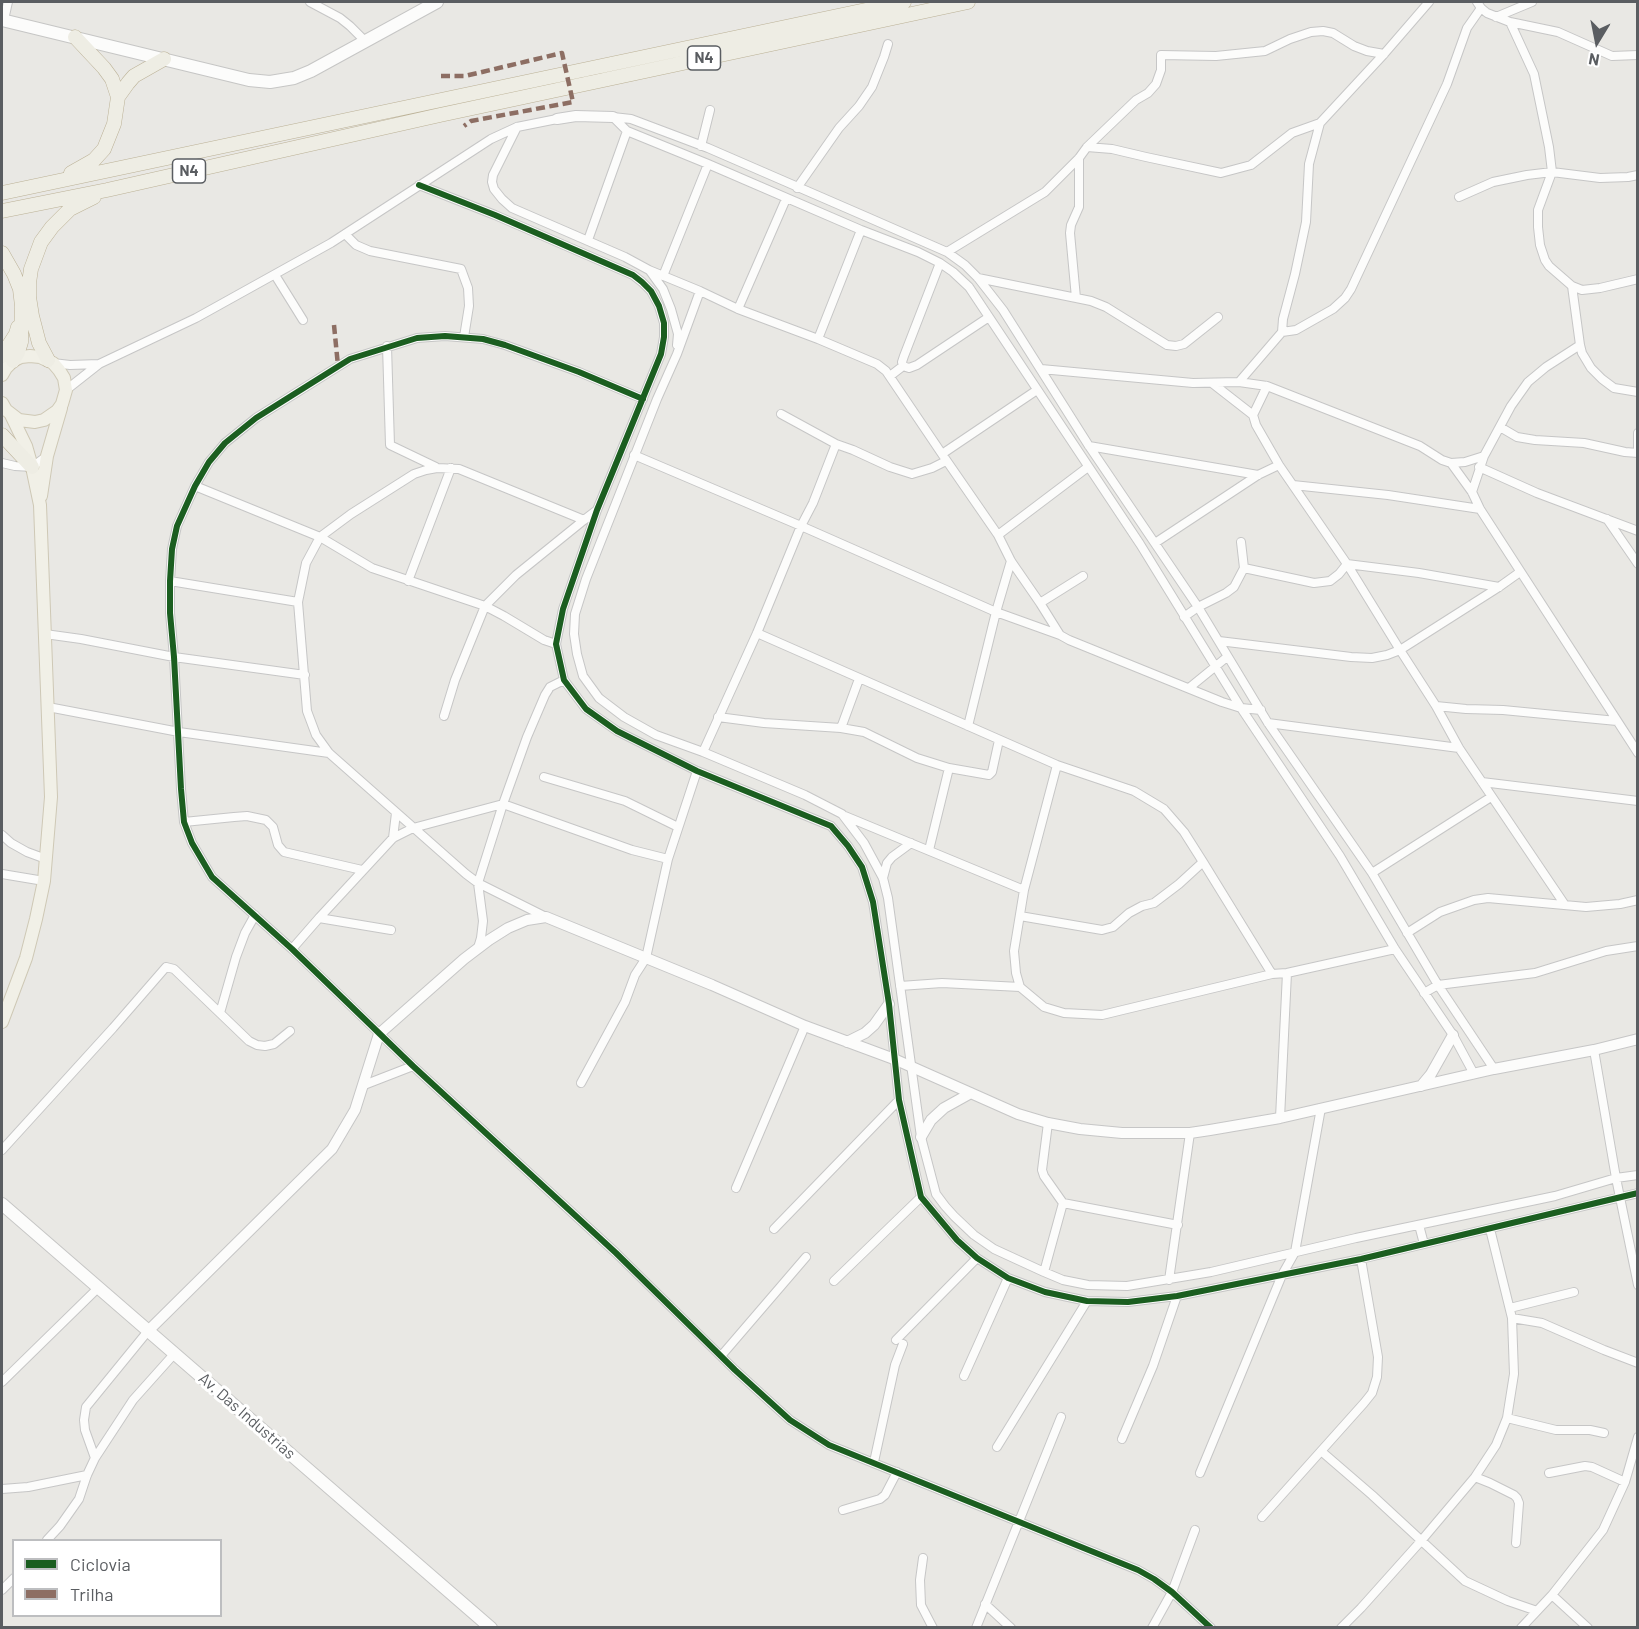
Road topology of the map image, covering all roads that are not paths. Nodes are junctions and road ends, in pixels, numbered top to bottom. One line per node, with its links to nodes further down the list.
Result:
1 (8, 2): 10 (street)
2 (310, 2): 13 (street)
3 (437, 2): 13 (main road)
4 (904, 2): 31 (highway, N4)
5 (968, 2): 34 (highway, N4)
6 (1429, 2): 15 (street)
7 (1532, 2): 9 (street)
8 (1479, 5): 9 (street); 57 (street)
9 (1496, 17): 11 (street)
10 (3, 20): 12 (main road)
11 (1510, 22): 16 (street); 29 (street)
12 (75, 37): 17 (main road); 18 (highway)
13 (366, 42): 17 (main road)
14 (888, 44): 33 (street)
15 (1384, 54): 22 (street); 26 (street)
16 (1638, 55)
17 (164, 59): 18 (highway)
18 (118, 97): 31 (highway)
19 (710, 110): 25 (street)
20 (613, 117): 21 (street); 24 (street); 25 (street)
21 (557, 119): 23 (street)
22 (1320, 123): 26 (street); 57 (street)
23 (517, 127): 32 (street); 41 (street)
24 (627, 131): 28 (street); 41 (street)
25 (701, 146): 33 (street)
26 (1087, 147): 27 (street)
27 (1079, 158): 42 (street); 52 (street)
28 (708, 164): 37 (street); 47 (street)
29 (1552, 172): 30 (street); 36 (street); 50 (street)
30 (1638, 175)
31 (46, 183): 35 (highway, N4)
32 (419, 185): 40 (street); 75 (street)
33 (797, 188): 42 (street)
34 (107, 190): 38 (highway, N4); 63 (highway)
35 (2, 194)
36 (1459, 197)
37 (786, 199): 39 (street); 53 (street)
38 (2, 211)
39 (861, 230): 44 (street); 59 (street)
40 (345, 234): 46 (street); 58 (street)
41 (588, 240): 45 (street)
42 (946, 252): 48 (street)
43 (2, 253): 65 (highway)
44 (940, 263): 54 (street); 66 (street)
45 (649, 270): 47 (street); 62 (street)
46 (275, 275): 56 (street); 64 (street)
47 (663, 276): 51 (street)
48 (978, 278): 52 (street); 67 (street)
49 (1638, 279): 50 (street)
50 (1572, 286): 60 (street)
51 (700, 291): 53 (street); 62 (street)
52 (1076, 298): 55 (street)
53 (738, 309): 59 (street)
54 (989, 317): 66 (street); 73 (street)
55 (1218, 317)
56 (303, 320)
57 (1282, 332): 69 (street)
58 (464, 337): 61 (street); 75 (street)
59 (818, 339): 68 (street)
60 (1580, 345): 74 (street); 80 (street)
61 (387, 346): 96 (street); 100 (street)
62 (677, 354): 86 (street)
63 (50, 362): 64 (street); 65 (main road); 72 (main road)
64 (99, 364): 72 (street)
65 (5, 366)
66 (903, 366): 68 (street)
67 (1041, 369): 70 (street); 84 (street)
68 (890, 376): 89 (street)
69 (1239, 382): 70 (street); 71 (street)
70 (1212, 383): 79 (street)
71 (1267, 386): 79 (street); 91 (street)
72 (66, 390): 76 (main road)
73 (1036, 390): 89 (street); 94 (street)
74 (1638, 392)
75 (643, 399): 104 (street)
76 (62, 404): 77 (main road); 87 (main road)
77 (5, 409): 93 (main road)
78 (781, 414): 83 (street)
79 (1253, 416): 92 (street)
80 (1500, 427): 85 (street); 88 (street)
81 (1638, 433): 85 (street)
82 (2, 435): 93 (highway)
83 (836, 444): 89 (street); 107 (street)
84 (1089, 446): 98 (street); 112 (street)
85 (1638, 452)
86 (634, 455): 107 (street); 154 (street)
87 (47, 456): 93 (street); 102 (main road)
88 (1484, 456): 91 (street); 95 (street)
89 (944, 458): 109 (street)
90 (2, 463): 93 (street)
91 (1451, 464): 101 (street)
92 (1279, 465): 98 (street); 99 (street)
93 (32, 466): 102 (main road)
94 (1088, 467): 109 (street); 127 (street)
95 (1479, 467): 101 (street); 105 (street)
96 (437, 468): 97 (street); 110 (street)
97 (451, 468): 106 (street); 120 (street)
98 (1258, 475): 112 (street)
99 (1293, 484): 103 (street); 114 (street)
100 (195, 486): 110 (street); 119 (street)
101 (1472, 492): 103 (street)
102 (40, 505): 129 (main road)
103 (1480, 509): 117 (street)
104 (597, 510): 106 (street); 132 (street)
105 (1606, 519): 108 (street); 115 (street)
106 (584, 520): 124 (street)
107 (801, 526): 126 (street); 128 (street)
108 (1638, 531)
109 (998, 535): 113 (street)
110 (320, 537): 120 (street); 122 (street)
111 (1241, 542): 116 (street)
112 (1155, 543): 125 (street)
113 (1011, 561): 123 (street); 126 (street)
114 (1347, 564): 116 (street); 121 (street); 133 (street)
115 (1638, 564)
116 (1244, 568): 125 (street)
117 (1520, 572): 121 (street); 147 (street)
118 (1083, 576): 123 (street)
119 (170, 581): 122 (street); 134 (street)
120 (408, 581): 124 (street)
121 (1499, 587): 133 (street)
122 (298, 602): 137 (street)
123 (1040, 603): 130 (street)
124 (485, 606): 132 (street); 145 (street)
125 (1198, 607): 127 (street); 131 (street)
126 (996, 612): 130 (street); 149 (street)
127 (1184, 617): 136 (street)
128 (757, 633): 138 (street); 146 (street)
129 (45, 634): 134 (street); 142 (main road)
130 (1060, 635): 140 (street)
131 (1219, 641): 133 (street); 135 (street)
132 (556, 644): 139 (street)
133 (1400, 650): 141 (street)
134 (174, 657): 137 (street); 151 (street)
135 (1227, 657): 136 (street); 144 (street)
136 (1215, 666): 140 (street); 143 (street)
137 (305, 675): 155 (street)
138 (859, 679): 149 (street); 150 (street)
139 (564, 680): 159 (street); 164 (street)
140 (1189, 688): 143 (street)
141 (1436, 706): 147 (street); 153 (street)
142 (48, 707): 151 (street); 174 (main road)
143 (1241, 708): 144 (street); 194 (street)
144 (1261, 710): 148 (street)
145 (444, 717)
146 (718, 717): 150 (street); 154 (street)
147 (1617, 721): 156 (street)
148 (1268, 723): 153 (street); 178 (street)
149 (968, 726): 152 (street)
150 (841, 728): 158 (street)
151 (179, 732): 155 (street); 167 (street)
152 (999, 740): 157 (street); 158 (street)
153 (1459, 748): 161 (street)
154 (703, 752): 166 (street)
155 (329, 753): 165 (street)
156 (1638, 753)
157 (1058, 765): 176 (street); 183 (street)
158 (949, 768): 173 (street)
159 (697, 771): 168 (street); 203 (street)
160 (544, 777): 168 (street)
161 (1482, 782): 162 (street); 163 (street)
162 (1491, 797): 178 (street); 185 (street)
163 (1638, 801)
164 (503, 804): 169 (street); 175 (street); 182 (street)
165 (396, 813): 169 (street); 171 (street)
166 (842, 814): 172 (street); 180 (street)
167 (184, 822): 177 (street); 186 (street)
168 (678, 827): 175 (street)
169 (413, 828): 171 (street); 182 (street)
170 (2, 835): 174 (street)
171 (393, 838): 177 (street)
172 (911, 843): 173 (street); 180 (street)
173 (929, 850): 183 (street)
174 (46, 859): 181 (main road)
175 (668, 859): 196 (street)
176 (1203, 861): 187 (street); 198 (street)
177 (362, 870): 189 (street)
178 (1372, 873): 191 (street)
179 (2, 874): 181 (street)
180 (883, 878): 200 (street)
181 (44, 881): 205 (main road)
182 (478, 883): 188 (street); 193 (street)
183 (1024, 890): 187 (street)
184 (1638, 900): 185 (street)
185 (1565, 905): 191 (street)
186 (255, 915): 195 (street); 204 (street)
187 (1020, 916): 201 (street)
188 (546, 917): 193 (street); 196 (street)
189 (319, 918): 190 (street); 195 (street)
190 (391, 930)
191 (1407, 933): 199 (street)
192 (1638, 946): 199 (street)
193 (478, 948): 208 (street)
194 (1395, 949): 197 (street); 202 (street)
195 (292, 950): 208 (street)
196 (646, 958): 206 (street); 218 (street)
197 (1287, 973): 198 (street); 224 (street)
198 (1272, 974): 201 (street)
199 (1438, 985): 202 (street); 216 (street)
200 (900, 986): 201 (street); 215 (street)
201 (1020, 987)
202 (1424, 993): 209 (street)
203 (889, 1004): 211 (street); 213 (street)
204 (220, 1013): 207 (street); 228 (street)
205 (2, 1022)
206 (805, 1026): 211 (street); 231 (street)
207 (290, 1031)
208 (379, 1034): 214 (street); 219 (street)
209 (1453, 1035): 217 (street); 220 (street)
210 (1638, 1039): 212 (street)
211 (847, 1042): 213 (street)
212 (1594, 1050): 216 (street); 230 (street)
213 (894, 1059): 215 (street); 222 (street)
214 (412, 1066): 219 (street); 260 (street)
215 (912, 1067): 221 (street); 227 (street)
216 (1494, 1069): 217 (street)
217 (1474, 1074): 220 (street)
218 (581, 1083)
219 (364, 1085): 258 (street)
220 (1421, 1086): 223 (street)
221 (971, 1093): 225 (street); 227 (street)
222 (898, 1100): 233 (street); 239 (street)
223 (1321, 1108): 224 (street); 242 (street)
224 (1280, 1118): 226 (street)
225 (1048, 1123): 226 (street); 235 (street)
226 (1190, 1133): 237 (street)
227 (921, 1137): 246 (street)
228 (2, 1150)
229 (1638, 1175): 230 (street)
230 (1616, 1178): 234 (street); 238 (street)
231 (736, 1188)
232 (1638, 1193): 234 (street)
233 (921, 1197): 244 (street); 250 (street)
234 (1620, 1198): 240 (street); 251 (street)
235 (1063, 1203): 237 (street); 246 (street)
236 (2, 1204): 252 (main road, Av. Das Industrias)
237 (1178, 1225): 249 (street)
238 (1419, 1225): 241 (street); 242 (street)
239 (774, 1229)
240 (1490, 1229): 241 (street); 256 (street)
241 (1424, 1244): 245 (street)
242 (1295, 1252): 247 (street); 249 (street)
243 (806, 1257): 260 (street)
244 (977, 1258): 248 (street); 272 (street)
245 (1361, 1259): 247 (street); 270 (street)
246 (1044, 1272): 249 (street)
247 (1282, 1275): 254 (street); 274 (street)
248 (1008, 1278): 255 (street); 262 (street)
249 (1169, 1280)
250 (834, 1281)
251 (1638, 1285)
252 (98, 1288): 258 (main road, Av. Das Industrias); 263 (street)
253 (1574, 1292): 256 (street)
254 (1177, 1296): 255 (street); 268 (street)
255 (1087, 1301): 269 (street)
256 (1510, 1308): 257 (street)
257 (1512, 1318): 261 (street); 265 (street)
258 (148, 1331): 259 (main road, Av. Das Industrias); 271 (street)
259 (175, 1353): 271 (street); 292 (main road, Av. Das Industrias)
260 (721, 1356): 272 (street)
261 (1638, 1363)
262 (964, 1376)
263 (2, 1382)
264 (1061, 1417): 282 (street)
265 (1507, 1418): 266 (street); 277 (street)
266 (1604, 1433)
267 (1638, 1437): 278 (street)
268 (1122, 1438)
269 (997, 1447)
270 (1321, 1451): 281 (street); 285 (street)
271 (95, 1458): 276 (street)
272 (874, 1462): 273 (street)
273 (897, 1472): 280 (street); 282 (street)
274 (1200, 1473)
275 (1549, 1473): 278 (street)
276 (87, 1475): 279 (street); 284 (street)
277 (1475, 1477): 285 (street); 286 (street)
278 (1625, 1482): 289 (street)
279 (2, 1489)
280 (843, 1510)
281 (1262, 1516)
282 (1019, 1522): 288 (street); 290 (street)
283 (1195, 1530): 288 (street)
284 (48, 1539)
285 (1421, 1541): 291 (street); 298 (street)
286 (1516, 1543)
287 (923, 1558): 293 (street)
288 (1172, 1592): 296 (street); 297 (street)
289 (1552, 1595): 291 (street); 300 (street)
290 (985, 1604): 294 (street); 295 (street)
291 (1537, 1611): 299 (street)
292 (491, 1628)
293 (933, 1628)
294 (976, 1628)
295 (1011, 1628)
296 (1152, 1628)
297 (1211, 1628)
298 (1341, 1628)
299 (1521, 1628)
300 (1588, 1628)

